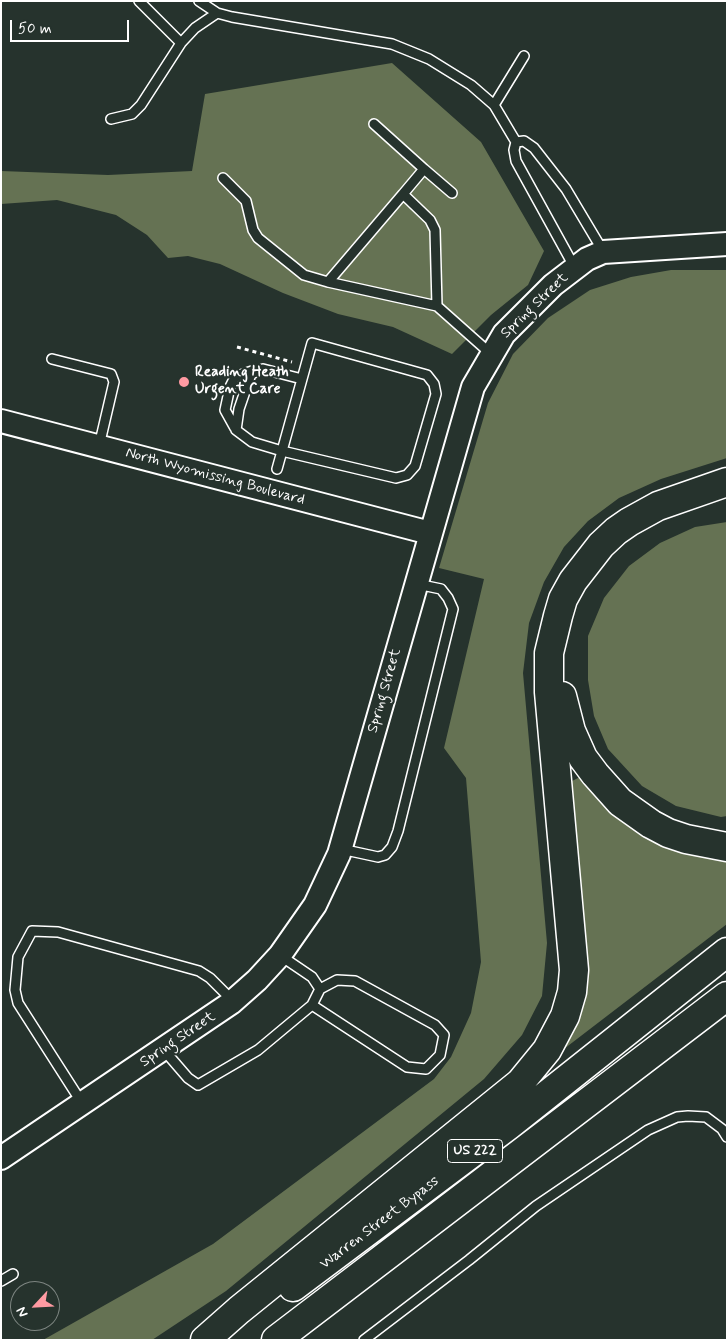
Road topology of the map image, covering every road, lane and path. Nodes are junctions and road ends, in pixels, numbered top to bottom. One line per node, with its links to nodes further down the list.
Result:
1 (139, 1): 4 (lane)
2 (199, 1): 3 (lane)
3 (217, 13): 4 (lane); 6 (lane)
4 (181, 43): 7 (lane)
5 (524, 56): 6 (lane)
6 (494, 105): 9 (lane)
7 (111, 119)
8 (374, 124): 10 (lane)
9 (516, 142): 15 (lane); 16 (lane)
10 (424, 168): 12 (lane); 13 (lane)
11 (223, 178): 17 (lane)
12 (452, 193)
13 (403, 194): 17 (lane); 18 (lane)
14 (727, 244): 15 (street, Spring Street)
15 (603, 252): 16 (street, Spring Street)
16 (575, 268): 20 (street, Spring Street)
17 (328, 282): 18 (lane)
18 (437, 306): 20 (lane)
19 (237, 347): 22 (path)
20 (491, 354): 31 (street, Spring Street)
21 (52, 359): 27 (lane)
22 (295, 363)
23 (256, 370): 24 (lane); 26 (lane); 26 (lane)
24 (302, 379): 28 (lane); 28 (lane)
25 (1, 421): 27 (street, North Wyomissing Boulevard)
26 (236, 430): 28 (lane)
27 (99, 446): 31 (street, North Wyomissing Boulevard)
28 (282, 452): 29 (lane)
29 (277, 468)
30 (720, 489): 33 (highway); 47 (highway)
31 (430, 533): 32 (street, Spring Street)
32 (415, 583): 34 (street, Spring Street); 34 (lane)
33 (727, 847)
34 (341, 848): 36 (street, Spring Street)
35 (727, 952): 48 (highway, Warren Street Bypass / US 222)
36 (280, 955): 37 (lane); 39 (street, Spring Street)
37 (320, 989): 40 (lane); 40 (lane)
38 (727, 996): 49 (highway, Warren Street Bypass / US 222)
39 (233, 1001): 41 (street, Spring Street); 42 (lane)
40 (312, 1005): 41 (lane)
41 (163, 1049): 42 (street, Spring Street)
42 (82, 1103): 44 (street, Spring Street)
43 (727, 1137): 50 (lane)
44 (1, 1158)
45 (13, 1274): 46 (lane)
46 (1, 1281)
47 (205, 1340)
48 (216, 1340)
49 (276, 1340)
50 (364, 1340)

